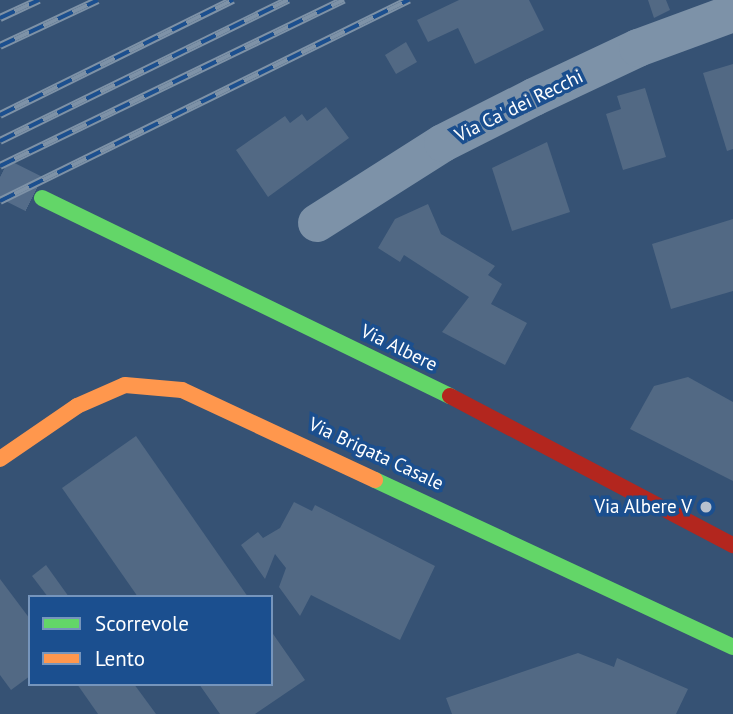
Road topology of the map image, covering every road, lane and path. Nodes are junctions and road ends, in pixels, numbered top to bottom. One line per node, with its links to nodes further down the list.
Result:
1 (733, 13): 3 (street, Via Ca' dei Recchi)
2 (42, 198): 5 (street, Via Albere)
3 (317, 223)
4 (0, 459): 6 (street, Via Brigata Casale)
5 (733, 545)
6 (733, 647)

